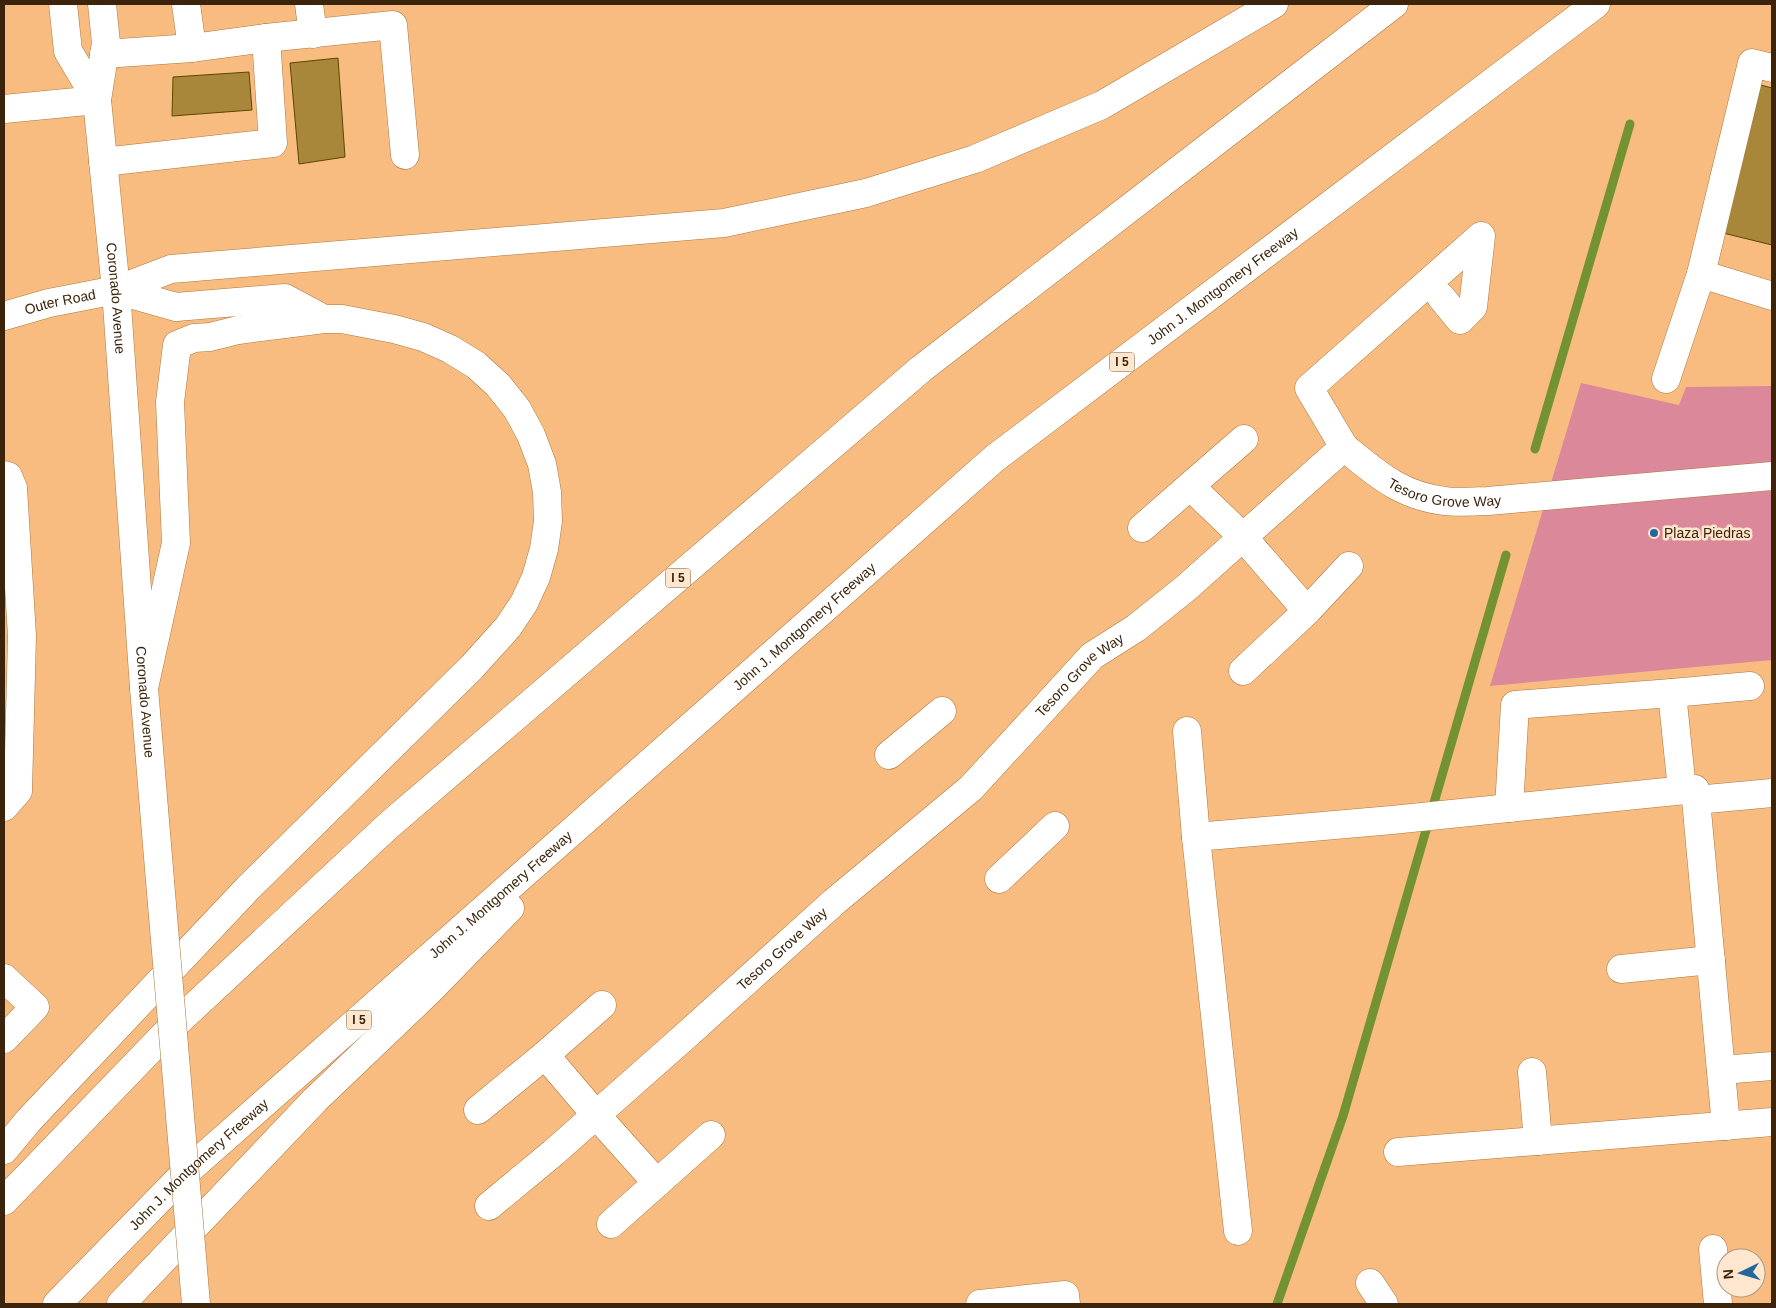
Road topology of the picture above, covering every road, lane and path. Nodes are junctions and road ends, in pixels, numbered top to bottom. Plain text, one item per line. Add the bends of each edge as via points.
1 (63, 4) edge
2 (102, 4) edge
3 (186, 4) edge
4 (309, 4) edge
5 (1274, 4) edge
6 (1394, 4) edge
7 (1596, 4) edge
8 (312, 34) junction
9 (266, 38) junction
10 (192, 48) junction
11 (104, 54) junction
12 (1772, 68) edge
13 (97, 100) junction
14 (4, 109) edge
15 (405, 155) dead end
16 (103, 162) junction
17 (1701, 274) junction
18 (116, 290) junction
19 (1772, 296) edge
20 (1440, 297) dead end
21 (4, 316) edge
22 (324, 319) junction
23 (1666, 379) dead end
24 (1244, 439) dead end
25 (1344, 447) junction
26 (4, 475) edge
27 (1772, 476) edge
28 (1190, 486) junction
29 (1142, 528) dead end
30 (1243, 537) junction
31 (1349, 566) dead end
32 (1307, 612) junction
33 (1243, 670) dead end
34 (1750, 686) dead end
35 (144, 688) junction
36 (1672, 692) junction
37 (942, 711) dead end
38 (1187, 731) dead end
39 (670, 745) junction
40 (889, 755) dead end
41 (1772, 793) edge
42 (1689, 795) junction
43 (4, 807) edge
44 (1497, 809) junction
45 (1056, 826) dead end
46 (1196, 837) junction
47 (999, 879) dead end
48 (1711, 960) junction
49 (1622, 969) dead end
50 (4, 978) edge
51 (602, 1005) dead end
52 (4, 1039) edge
53 (545, 1055) junction
54 (1772, 1066) edge
55 (1721, 1070) junction
56 (1532, 1072) dead end
57 (478, 1110) dead end
58 (596, 1114) junction
59 (1772, 1122) edge
60 (1726, 1126) junction
61 (711, 1135) dead end
62 (1538, 1141) junction
63 (4, 1150) edge
64 (1398, 1152) dead end
65 (657, 1183) junction
66 (4, 1201) edge
67 (489, 1206) dead end
68 (611, 1224) dead end
69 (1238, 1231) dead end
70 (1713, 1249) dead end
71 (57, 1304) edge
72 (121, 1304) edge
73 (196, 1304) edge
74 (980, 1304) edge
75 (1066, 1304) edge
76 (1718, 1304) edge

1 - 13 main road, Coronado Avenue via 68,51
2 - 11 main road, Coronado Avenue
3 - 10 main road
4 - 8 main road
5 - 18 main road, Outer Road via 1102,105 975,159 866,193 724,223 171,269
6 - 66 main road, I 5 via 920,369 420,799 171,1028
7 - 39 main road, John J. Montgomery Freeway / I 5 via 994,458
8 - 9 main road
8 - 15 main road via 393,25
9 - 10 main road
9 - 16 main road via 273,143
10 - 11 main road
11 - 13 main road, Coronado Avenue
12 - 17 main road via 1752,64
13 - 14 main road
13 - 16 main road, Coronado Avenue
16 - 18 main road, Coronado Avenue
17 - 19 main road
17 - 23 main road
18 - 21 main road, Outer Road
18 - 22 main road via 176,307 285,298
18 - 35 main road, Coronado Avenue
20 - 25 main road via 1460,320 1473,306 1481,236 1309,388
22 - 35 main road via 238,330 194,338 177,345 170,402 176,544
22 - 63 main road via 423,337 476,365 498,385 527,426 542,464 548,520 536,577 508,627 472,667 248,888
24 - 28 main road
25 - 27 main road, Tesoro Grove Way via 1383,479 1416,496 1446,502
25 - 30 main road, Tesoro Grove Way
26 - 43 main road via 8,476 13,488 22,636 18,791
28 - 29 main road
28 - 30 main road
30 - 32 main road
30 - 58 main road, Tesoro Grove Way via 1136,628 1092,656 971,788 834,902
31 - 32 main road
32 - 33 main road
34 - 36 main road
35 - 73 main road, Coronado Avenue, bridge
36 - 42 main road
36 - 44 main road via 1515,706
37 - 40 main road
38 - 46 main road
39 - 71 main road, John J. Montgomery Freeway / I 5 via 185,1173
39 - 72 main road via 429,991 315,1100
41 - 42 main road
42 - 44 main road
42 - 48 main road
44 - 46 main road
45 - 47 main road
46 - 69 main road
48 - 49 main road
48 - 55 main road
50 - 52 main road via 35,1007
51 - 53 main road
53 - 57 main road
53 - 58 main road
54 - 55 main road
55 - 60 main road
56 - 62 main road
58 - 65 main road
58 - 67 main road, Tesoro Grove Way
59 - 60 main road
60 - 62 main road
61 - 65 main road
62 - 64 main road
65 - 68 main road
70 - 76 main road
74 - 75 main road via 1065,1295

